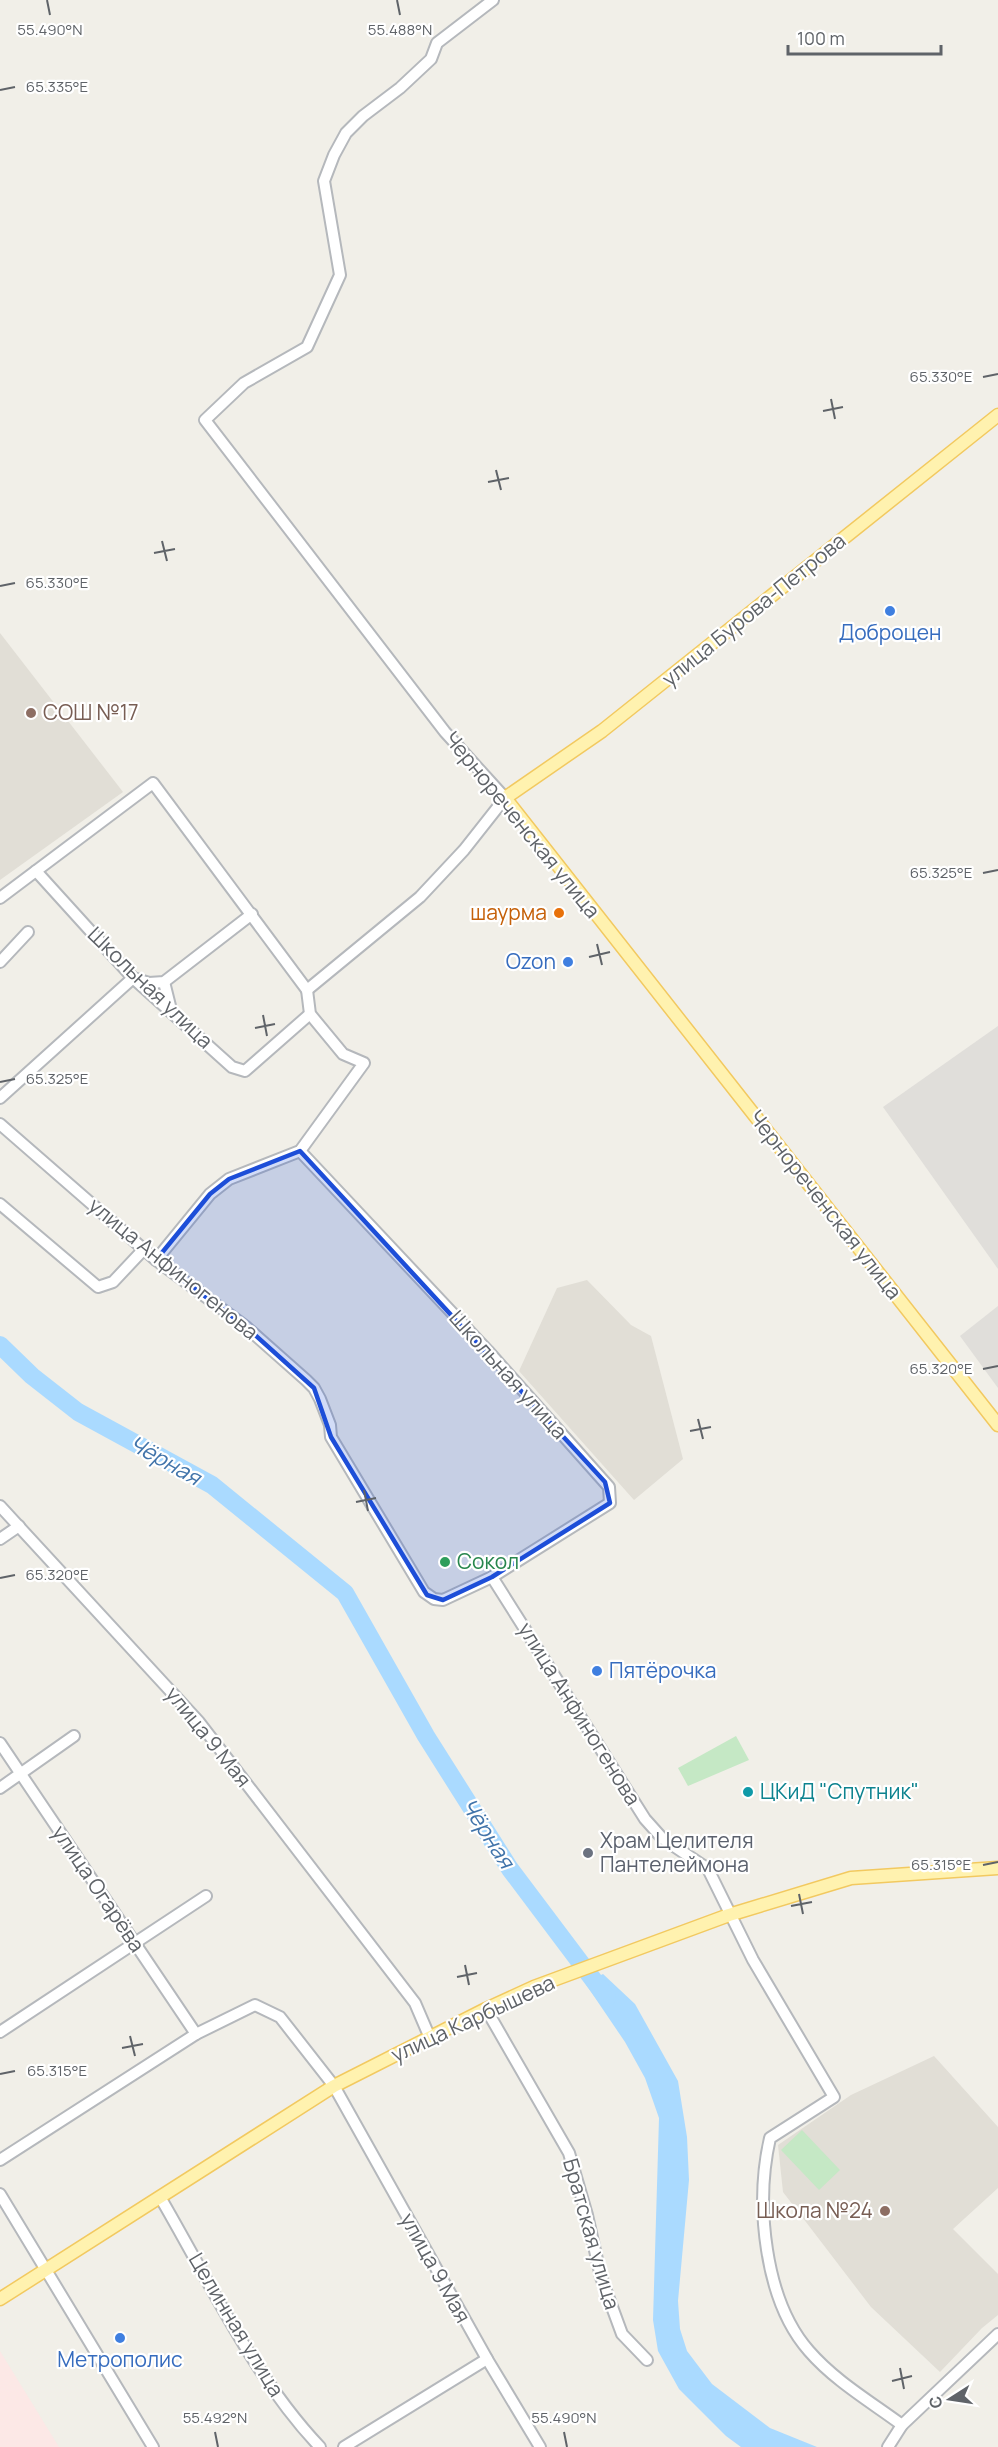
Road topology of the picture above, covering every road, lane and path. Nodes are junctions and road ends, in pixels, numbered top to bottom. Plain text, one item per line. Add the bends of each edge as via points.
1 (493, 0) edge
2 (998, 415) edge
3 (505, 798) junction
4 (36, 871) junction
5 (0, 898) edge
6 (252, 914) junction
7 (28, 932) dead end
8 (0, 962) edge
9 (133, 978) junction
10 (164, 982) junction
11 (306, 990) junction
12 (171, 1010) junction
13 (310, 1014) junction
14 (0, 1098) edge
15 (0, 1124) edge
16 (300, 1151) junction
17 (0, 1204) edge
18 (144, 1249) junction
19 (156, 1260) junction
20 (330, 1425) junction
21 (998, 1425) edge
22 (340, 1432) dead end
23 (0, 1506) edge
24 (19, 1526) junction
25 (0, 1539) edge
26 (492, 1577) junction
27 (74, 1736) dead end
28 (0, 1743) edge
29 (21, 1776) junction
30 (0, 1788) edge
31 (998, 1868) edge
32 (206, 1896) dead end
33 (729, 1915) junction
34 (134, 1943) junction
35 (486, 2009) junction
36 (0, 2032) edge
37 (196, 2034) junction
38 (430, 2038) junction
39 (334, 2086) junction
40 (0, 2160) edge
41 (0, 2194) edge
42 (160, 2197) junction
43 (46, 2269) junction
44 (0, 2299) edge
45 (998, 2334) edge
46 (487, 2359) junction
47 (647, 2360) dead end
48 (902, 2425) junction
49 (153, 2447) edge
50 (320, 2447) edge
51 (344, 2447) edge
52 (540, 2447) edge
53 (888, 2447) edge

1 - 3 street, Чернореченская улица via 437,43 431,59 346,133 324,181 340,275 307,347 244,383 205,420 445,732
2 - 3 main road, улица Бурова-Петрова via 602,731
3 - 11 street via 420,897
3 - 21 main road, Чернореченская улица
4 - 5 street
4 - 6 street via 153,783
4 - 9 street, Школьная улица
6 - 10 street
6 - 11 street
7 - 8 street
9 - 10 street
9 - 12 street, Школьная улица
9 - 14 street
10 - 12 street
11 - 13 street
12 - 13 street, Школьная улица via 232,1067 245,1071
13 - 16 street via 343,1054 364,1064
15 - 18 street, улица Анфиногенова
16 - 19 street via 229,1179 205,1200
16 - 26 street, Школьная улица via 609,1487 610,1503
17 - 18 street via 99,1287 113,1282
18 - 19 street, улица Анфиногенова
19 - 20 street, улица Анфиногенова via 245,1326 314,1388
20 - 22 street
20 - 26 street, улица Анфиногенова via 331,1437 427,1595 443,1600
23 - 24 street, улица 9 Мая
24 - 25 street
24 - 38 street, улица 9 Мая via 199,1722 415,2003
26 - 33 street, улица Анфиногенова via 645,1819 662,1838 708,1869
27 - 29 street
28 - 29 street, улица Огарёва
29 - 30 street
29 - 34 street, улица Огарёва
31 - 33 main road, улица Карбышева via 851,1878
32 - 34 street
33 - 35 main road, улица Карбышева
33 - 48 street, улица Анфиногенова via 834,2097 770,2138 763,2167 766,2249 776,2292 808,2350
34 - 36 street
34 - 37 street, улица Огарёва
35 - 38 main road, улица Карбышева
35 - 47 street, Братская улица via 569,2153 601,2277 622,2334
37 - 39 street, улица 9 Мая via 255,2005 280,2017
37 - 40 street
38 - 39 main road, улица Карбышева
39 - 42 main road, улица Карбышева
39 - 46 street, улица 9 Мая
41 - 43 street
42 - 43 main road, улица Карбышева
42 - 50 street, Целинная улица via 238,2334 280,2398
43 - 44 main road, улица Карбышева
43 - 49 street
45 - 48 street
46 - 51 street
46 - 52 street, улица 9 Мая
48 - 53 street

